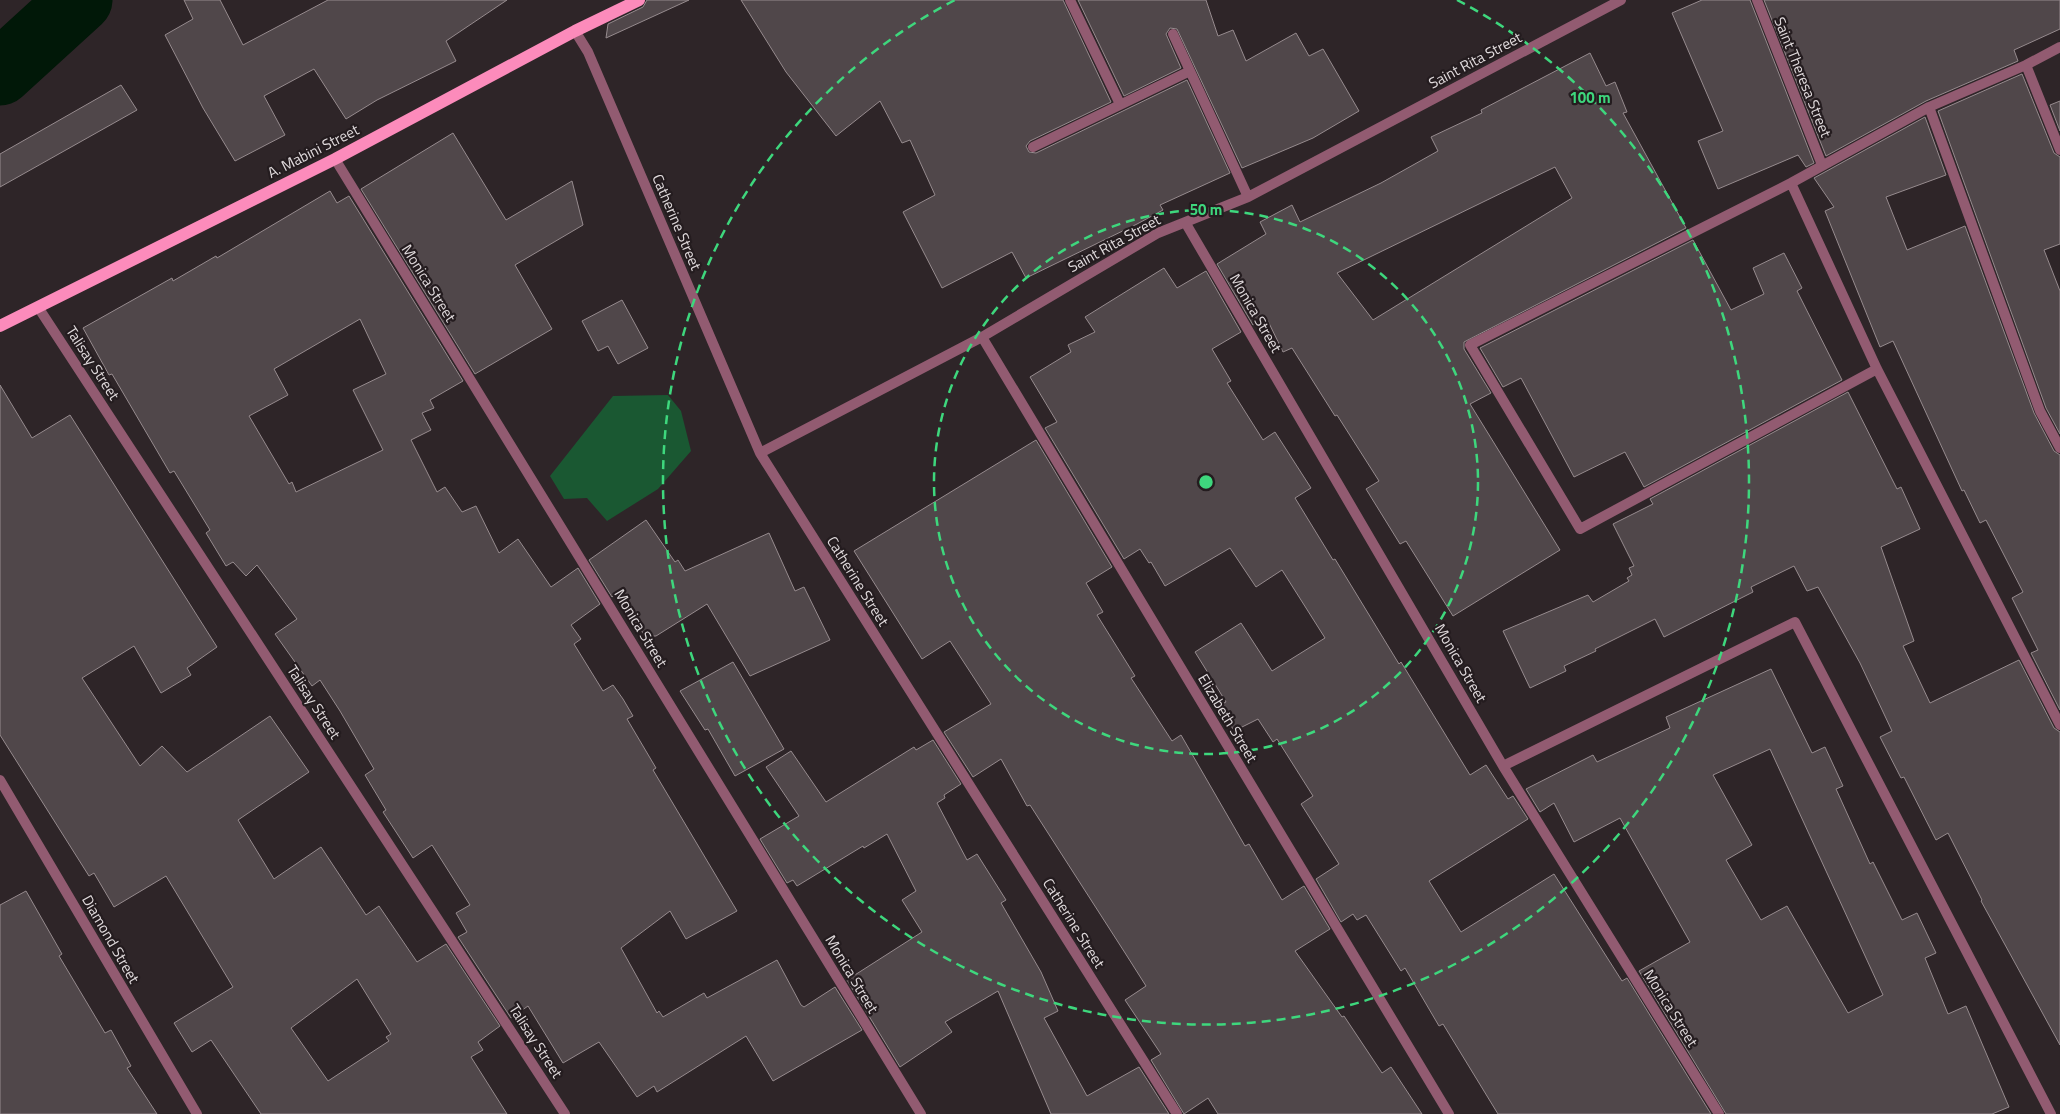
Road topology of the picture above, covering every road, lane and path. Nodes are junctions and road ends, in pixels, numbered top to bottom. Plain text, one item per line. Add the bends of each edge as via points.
1 (638, 0) edge
2 (1070, 0) edge
3 (1621, 0) edge
4 (1757, 0) edge
5 (575, 31) junction
6 (1173, 34) dead end
7 (2060, 48) edge
8 (2026, 65) junction
9 (1190, 71) junction
10 (1120, 104) junction
11 (1929, 107) junction
12 (1033, 148) dead end
13 (2060, 150) edge
14 (335, 159) junction
15 (1822, 164) junction
16 (1791, 183) junction
17 (1248, 197) junction
18 (1186, 222) junction
19 (38, 307) junction
20 (0, 326) edge
21 (982, 337) junction
22 (1877, 370) junction
23 (2060, 448) edge
24 (760, 453) junction
25 (2060, 725) edge
26 (1503, 766) junction
27 (0, 780) edge
28 (197, 1114) edge
29 (566, 1114) edge
30 (920, 1114) edge
31 (1177, 1114) edge
32 (1449, 1114) edge
33 (1719, 1114) edge
34 (2052, 1114) edge

1 - 5 main road, A. Mabini Street
2 - 10 street
3 - 17 street, Saint Rita Street
4 - 15 street, Saint Theresa Street
5 - 14 main road, A. Mabini Street
5 - 24 street, Catherine Street via 588,52
6 - 9 street
7 - 8 street
8 - 11 street
8 - 13 street
9 - 10 street
9 - 17 street
10 - 12 street
11 - 15 street
11 - 23 street via 2040,411
14 - 19 main road, A. Mabini Street
14 - 30 street, Monica Street
15 - 16 street
16 - 22 street
16 - 22 street via 1470,345 1580,529
17 - 18 street, Saint Rita Street
18 - 21 street, Saint Rita Street via 1158,232
18 - 26 street, Monica Street
19 - 20 main road, A. Mabini Street
19 - 29 street, Talisay Street
21 - 24 street, Saint Rita Street
21 - 32 street, Elizabeth Street
22 - 25 street
24 - 31 street, Catherine Street
26 - 33 street, Monica Street
26 - 34 street via 1795,622
27 - 28 street, Diamond Street

